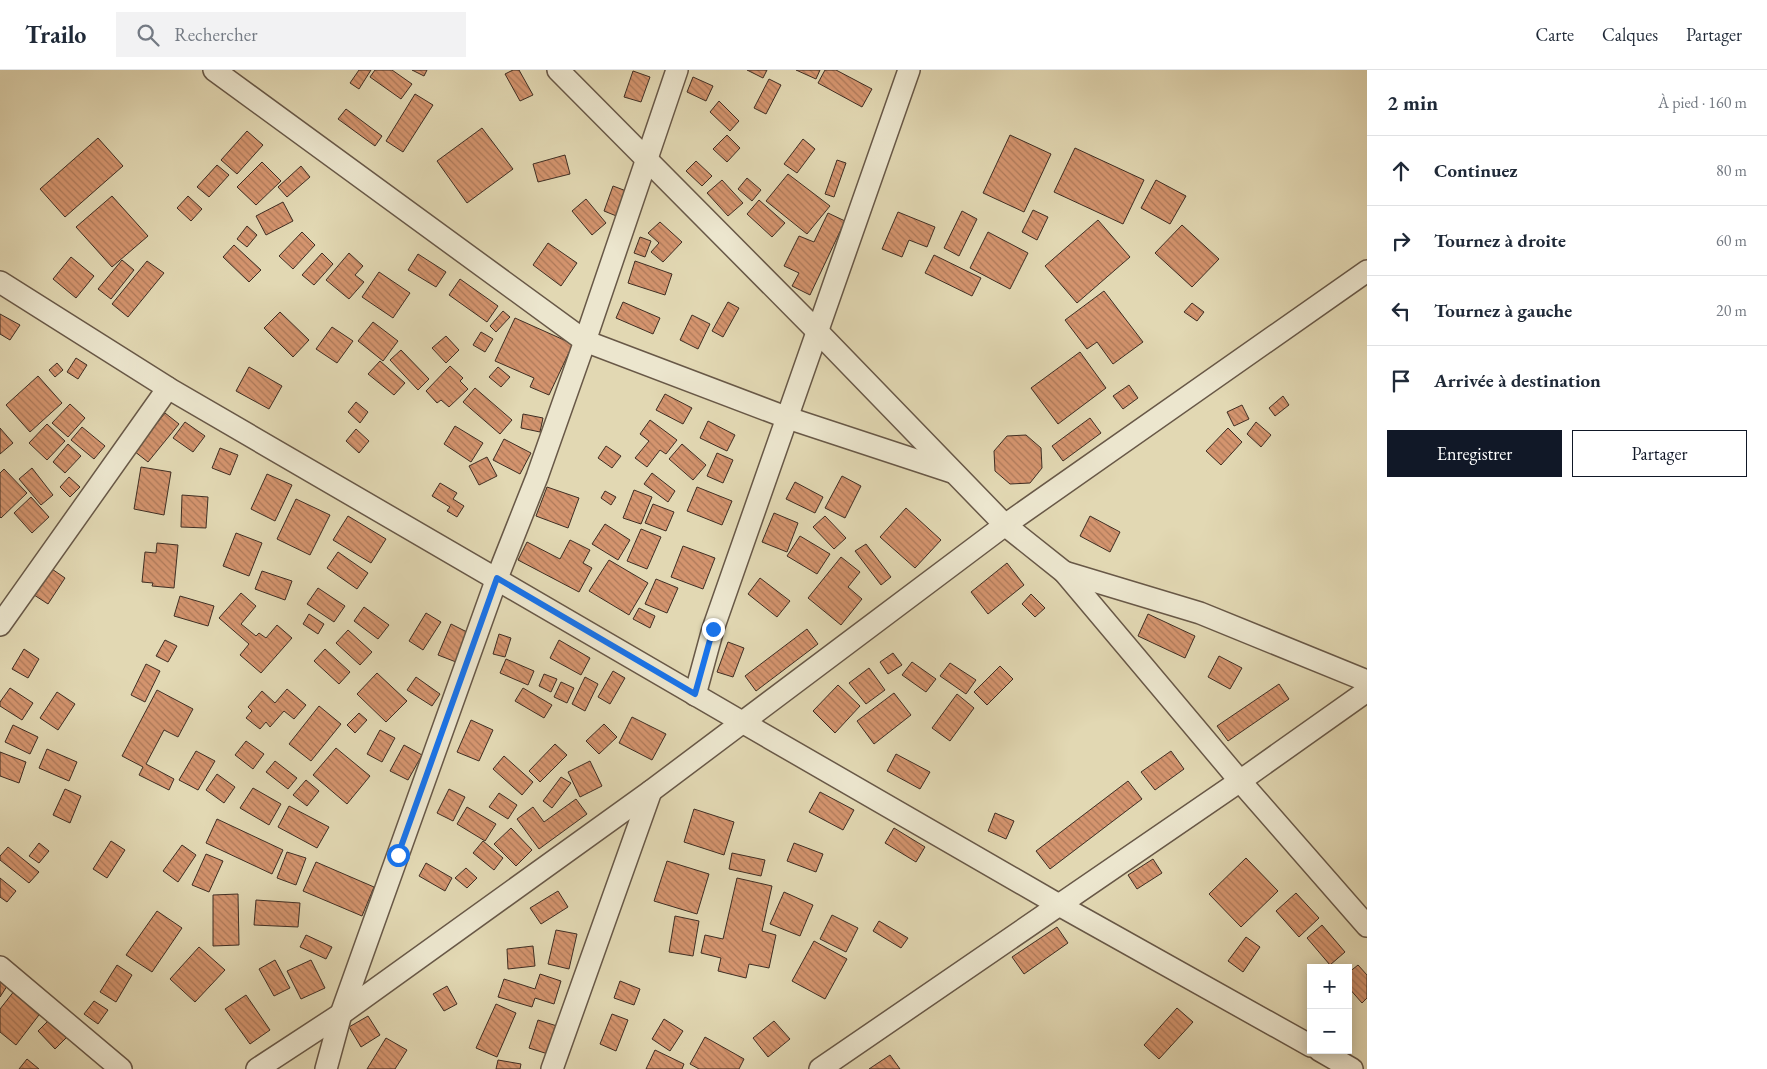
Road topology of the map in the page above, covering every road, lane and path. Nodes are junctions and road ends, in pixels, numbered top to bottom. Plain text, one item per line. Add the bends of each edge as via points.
1 (214, 70) edge
2 (558, 70) edge
3 (677, 70) edge
4 (909, 70) edge
5 (645, 160) junction
6 (1367, 271) edge
7 (0, 282) edge
8 (817, 330) junction
9 (585, 342) junction
10 (168, 388) junction
11 (788, 418) junction
12 (956, 473) junction
13 (1005, 525) junction
14 (1064, 572) junction
15 (497, 578) junction
16 (0, 625) edge
17 (1367, 681) edge
18 (1367, 691) edge
19 (695, 694) junction
20 (742, 722) junction
21 (1240, 781) junction
22 (651, 791) junction
23 (1059, 905) junction
24 (1367, 926) edge
25 (0, 967) edge
26 (341, 1014) junction
27 (1307, 1044) edge
28 (1326, 1054) edge
29 (121, 1069) edge
30 (257, 1069) edge
31 (326, 1069) edge
32 (552, 1069) edge
33 (820, 1069) edge
34 (1352, 1069) edge

1 - 9 street
2 - 5 street
3 - 5 street
4 - 8 street
5 - 8 street
5 - 9 street
6 - 13 street
7 - 10 street
8 - 11 street
8 - 12 street
9 - 11 street
9 - 15 street
10 - 15 street
10 - 16 street
11 - 12 street
11 - 19 street via 713,629
12 - 13 street
13 - 14 street
13 - 20 street
14 - 17 street via 1200,613
14 - 21 street
15 - 19 street
15 - 26 street
18 - 21 street
19 - 20 street
20 - 22 street
20 - 23 street
21 - 23 street
21 - 24 street
22 - 26 street
22 - 32 street
23 - 27 street
23 - 33 street
25 - 29 street
26 - 30 street
26 - 31 street
28 - 34 street

